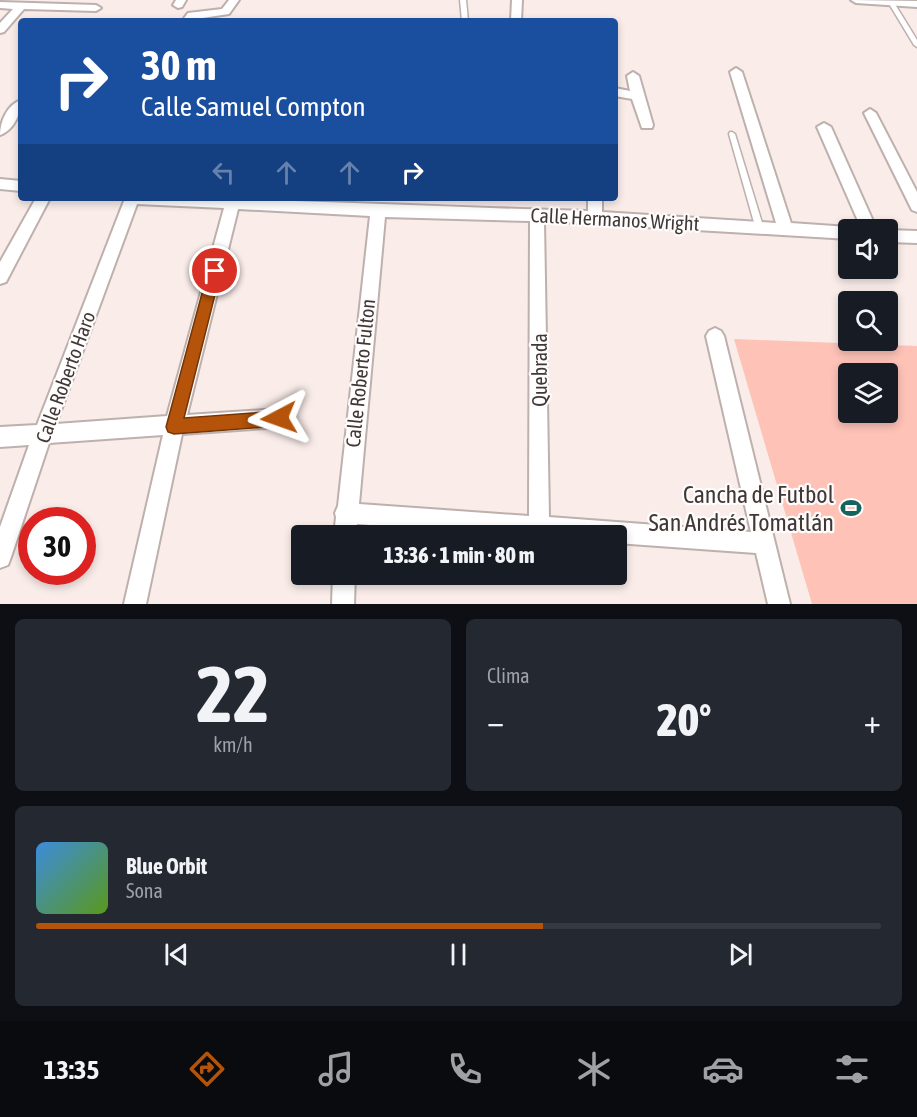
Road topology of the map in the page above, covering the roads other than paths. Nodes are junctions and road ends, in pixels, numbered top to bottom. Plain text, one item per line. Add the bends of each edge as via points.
1 (234, 0) edge
2 (463, 0) edge
3 (517, 0) edge
4 (856, 0) edge
5 (897, 1) edge
6 (98, 4) edge
7 (917, 4) edge
8 (0, 5) edge
9 (22, 5) junction
10 (87, 18) edge
11 (188, 18) edge
12 (465, 18) edge
13 (516, 18) edge
14 (0, 30) edge
15 (917, 45) edge
16 (736, 72) dead end
17 (633, 76) dead end
18 (618, 93) edge
19 (637, 96) junction
20 (18, 108) edge
21 (870, 113) dead end
22 (647, 125) dead end
23 (824, 127) dead end
24 (0, 131) edge
25 (732, 134) dead end
26 (0, 183) edge
27 (18, 186) edge
28 (40, 201) edge
29 (129, 201) edge
30 (181, 201) edge
31 (595, 201) edge
32 (232, 204) junction
33 (917, 206) edge
34 (378, 212) junction
35 (537, 216) junction
36 (595, 217) junction
37 (865, 219) edge
38 (759, 226) junction
39 (786, 228) junction
40 (838, 232) edge
41 (898, 236) edge
42 (917, 237) edge
43 (0, 277) edge
44 (715, 336) dead end
45 (279, 418) dead end
46 (174, 427) junction
47 (42, 436) junction
48 (0, 437) edge
49 (345, 513) junction
50 (345, 525) edge
51 (539, 525) joint
52 (627, 532) edge
53 (763, 543) junction
54 (0, 557) edge
55 (344, 585) edge
56 (135, 604) edge
57 (343, 604) edge
58 (779, 604) edge

1 - 11 street via 225,12
2 - 12 lane
3 - 13 street
4 - 5 street
5 - 7 street
5 - 15 lane
6 - 9 street
6 - 10 street
8 - 9 street
9 - 14 street
16 - 39 street
17 - 19 street
18 - 19 street
19 - 22 street
20 - 24 street
21 - 33 street
23 - 37 street
25 - 38 lane
26 - 27 street
28 - 43 street
29 - 47 street, Calle Roberto Haro
30 - 32 street, Calle Hermanos Wright
31 - 36 street
32 - 34 street, Calle Hermanos Wright
32 - 46 street
34 - 35 street, Calle Hermanos Wright
34 - 49 street, Calle Roberto Fulton
35 - 36 street, Calle Hermanos Wright
35 - 51 street, Quebrada
36 - 38 street, Calle Hermanos Wright
38 - 39 street, Calle Hermanos Wright
39 - 40 street, Calle Hermanos Wright
41 - 42 street
44 - 53 street
45 - 46 street
46 - 47 street
46 - 56 street
47 - 48 street
47 - 54 street, Calle Roberto Haro
49 - 50 street, Calle Roberto Fulton
49 - 51 street
52 - 53 street
53 - 58 street
55 - 57 street

